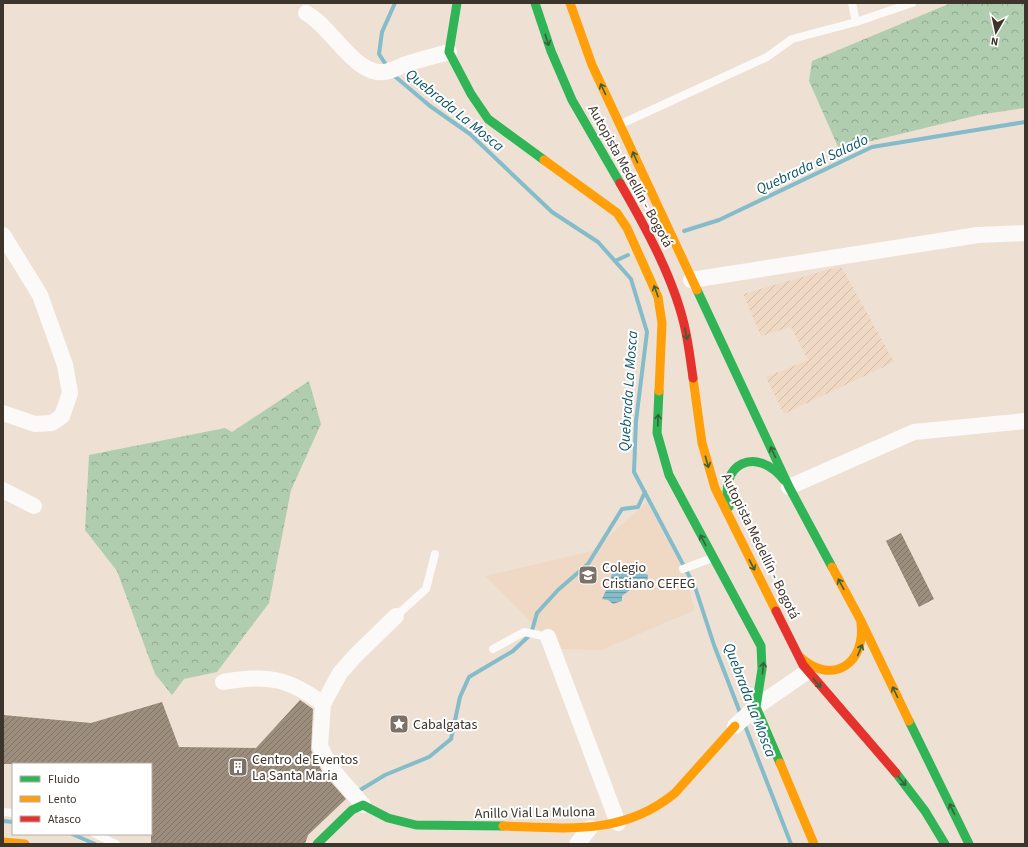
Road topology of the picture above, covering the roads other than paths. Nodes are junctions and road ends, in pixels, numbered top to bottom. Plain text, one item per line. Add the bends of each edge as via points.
1 (457, 3) edge
2 (535, 3) edge
3 (570, 3) edge
4 (852, 3) edge
5 (912, 3) edge
6 (306, 13) dead end
7 (856, 22) junction
8 (449, 52) junction
9 (620, 124) junction
10 (1025, 233) edge
11 (3, 235) edge
12 (691, 280) junction
13 (3, 413) edge
14 (1025, 421) edge
15 (789, 488) junction
16 (3, 490) edge
17 (34, 506) dead end
18 (734, 530) junction
19 (435, 554) dead end
20 (712, 558) junction
21 (683, 569) dead end
22 (396, 616) joint
23 (860, 619) junction
24 (548, 637) joint
25 (493, 649) dead end
26 (796, 651) junction
27 (808, 671) junction
28 (223, 682) dead end
29 (323, 704) junction
30 (752, 711) junction
31 (735, 726) joint
32 (361, 803) junction
33 (618, 823) junction
34 (590, 828) junction
35 (97, 835) edge
36 (3, 842) edge
37 (25, 844) edge
38 (116, 844) edge
39 (317, 844) edge
40 (577, 844) edge
41 (814, 844) edge
42 (945, 844) edge
43 (969, 844) edge

1 - 8 main road
2 -> 18 main road, Autopista Medellín - Bogotá via 551,52 572,100 639,215 672,284 686,332 702,443 715,488
9 -> 3 main road, Autopista Medellín - Bogotá via 592,65
4 - 7 lane
5 - 7 lane
6 - 8 street via 315,17 361,66 372,71 384,72
7 - 9 lane via 792,39 767,57
20 -> 8 main road via 669,475 661,452 658,433 660,309 652,281 627,228 617,213 488,119 470,94
12 -> 9 main road, Autopista Medellín - Bogotá
10 - 12 street via 978,235
11 - 13 street via 40,295 64,365 70,393 62,416 52,423 35,424
15 -> 12 main road, Autopista Medellín - Bogotá
14 - 15 street via 914,432
15 - 18 main road via 770,465 758,461 748,462 734,469 727,481 726,491
23 -> 15 main road, Autopista Medellín - Bogotá
16 - 17 street
18 -> 26 main road, Autopista Medellín - Bogotá
19 - 22 lane via 426,589
20 - 21 lane
30 -> 20 main road via 762,683 764,662 761,646
22 - 29 street via 340,673
26 -> 23 main road via 805,663 818,670 833,671 847,666 858,656 863,642
43 -> 23 main road, Autopista Medellín - Bogotá
24 - 25 lane via 524,632
24 - 33 street
26 - 27 main road, Autopista Medellín - Bogotá
27 - 30 street
27 -> 42 main road, Autopista Medellín - Bogotá via 906,785 926,811
28 - 29 street via 261,678 287,682 307,691
29 - 32 street via 320,746 330,768
30 - 31 street
30 - 41 main road
31 - 33 main road, Anillo Vial La Mulona via 721,738 687,780 666,800 653,809
32 - 34 main road, Anillo Vial La Mulona via 388,818 416,825
32 - 39 main road
33 - 34 main road, Anillo Vial La Mulona
34 - 40 street
35 - 38 lane
36 - 37 main road

